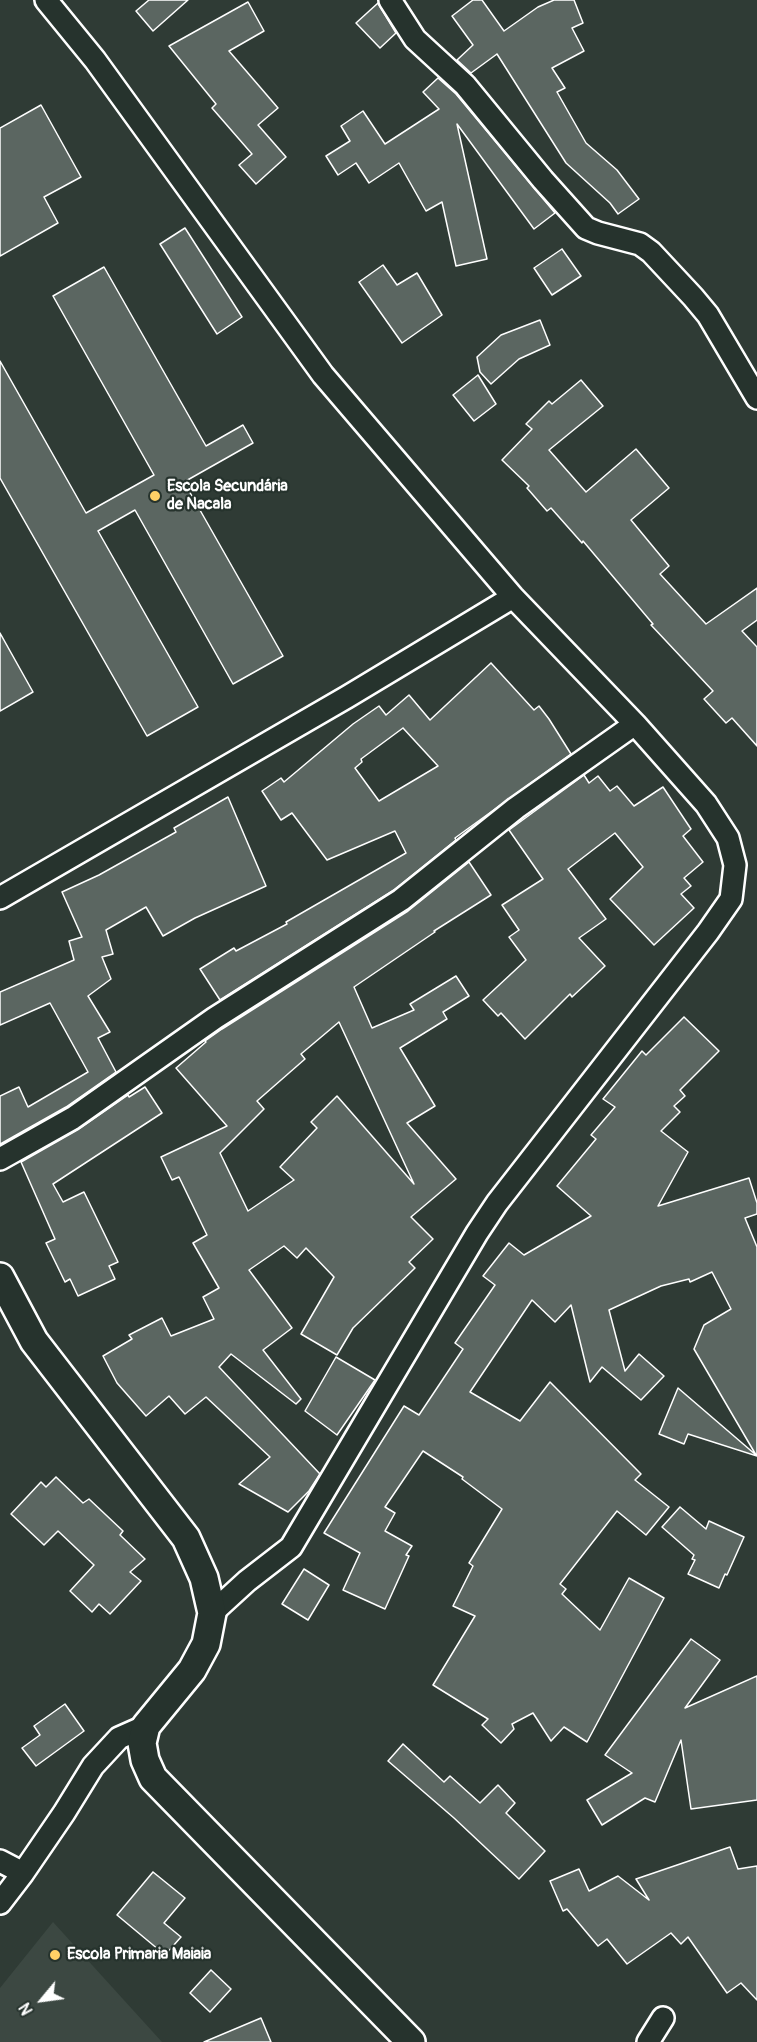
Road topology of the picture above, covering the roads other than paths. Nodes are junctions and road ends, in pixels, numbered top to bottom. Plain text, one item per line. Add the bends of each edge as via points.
1 (46, 0) edge
2 (390, 0) edge
3 (757, 398) edge
4 (513, 597) junction
5 (635, 724) junction
6 (0, 898) edge
7 (0, 1159) edge
8 (0, 1277) edge
9 (212, 1613) junction
10 (146, 1726) junction
11 (0, 1861) edge
12 (23, 1873) junction
13 (0, 1903) edge
14 (663, 2018) dead end
15 (411, 2042) edge
16 (648, 2042) edge

1 - 4 street via 95,60 323,375
2 - 3 street via 415,39 465,85 585,228 640,244 693,297 708,315
4 - 5 street
4 - 6 street
5 - 7 street via 516,808 401,900 215,1018 72,1119
5 - 9 street via 706,804 728,838 735,865 731,899 497,1203 291,1547
8 - 9 street via 34,1341 186,1538 204,1578
9 - 10 street via 206,1644 192,1670
10 - 12 street via 119,1738 99,1759
10 - 15 street via 142,1743 153,1778
11 - 12 street
12 - 13 street
14 - 16 street

